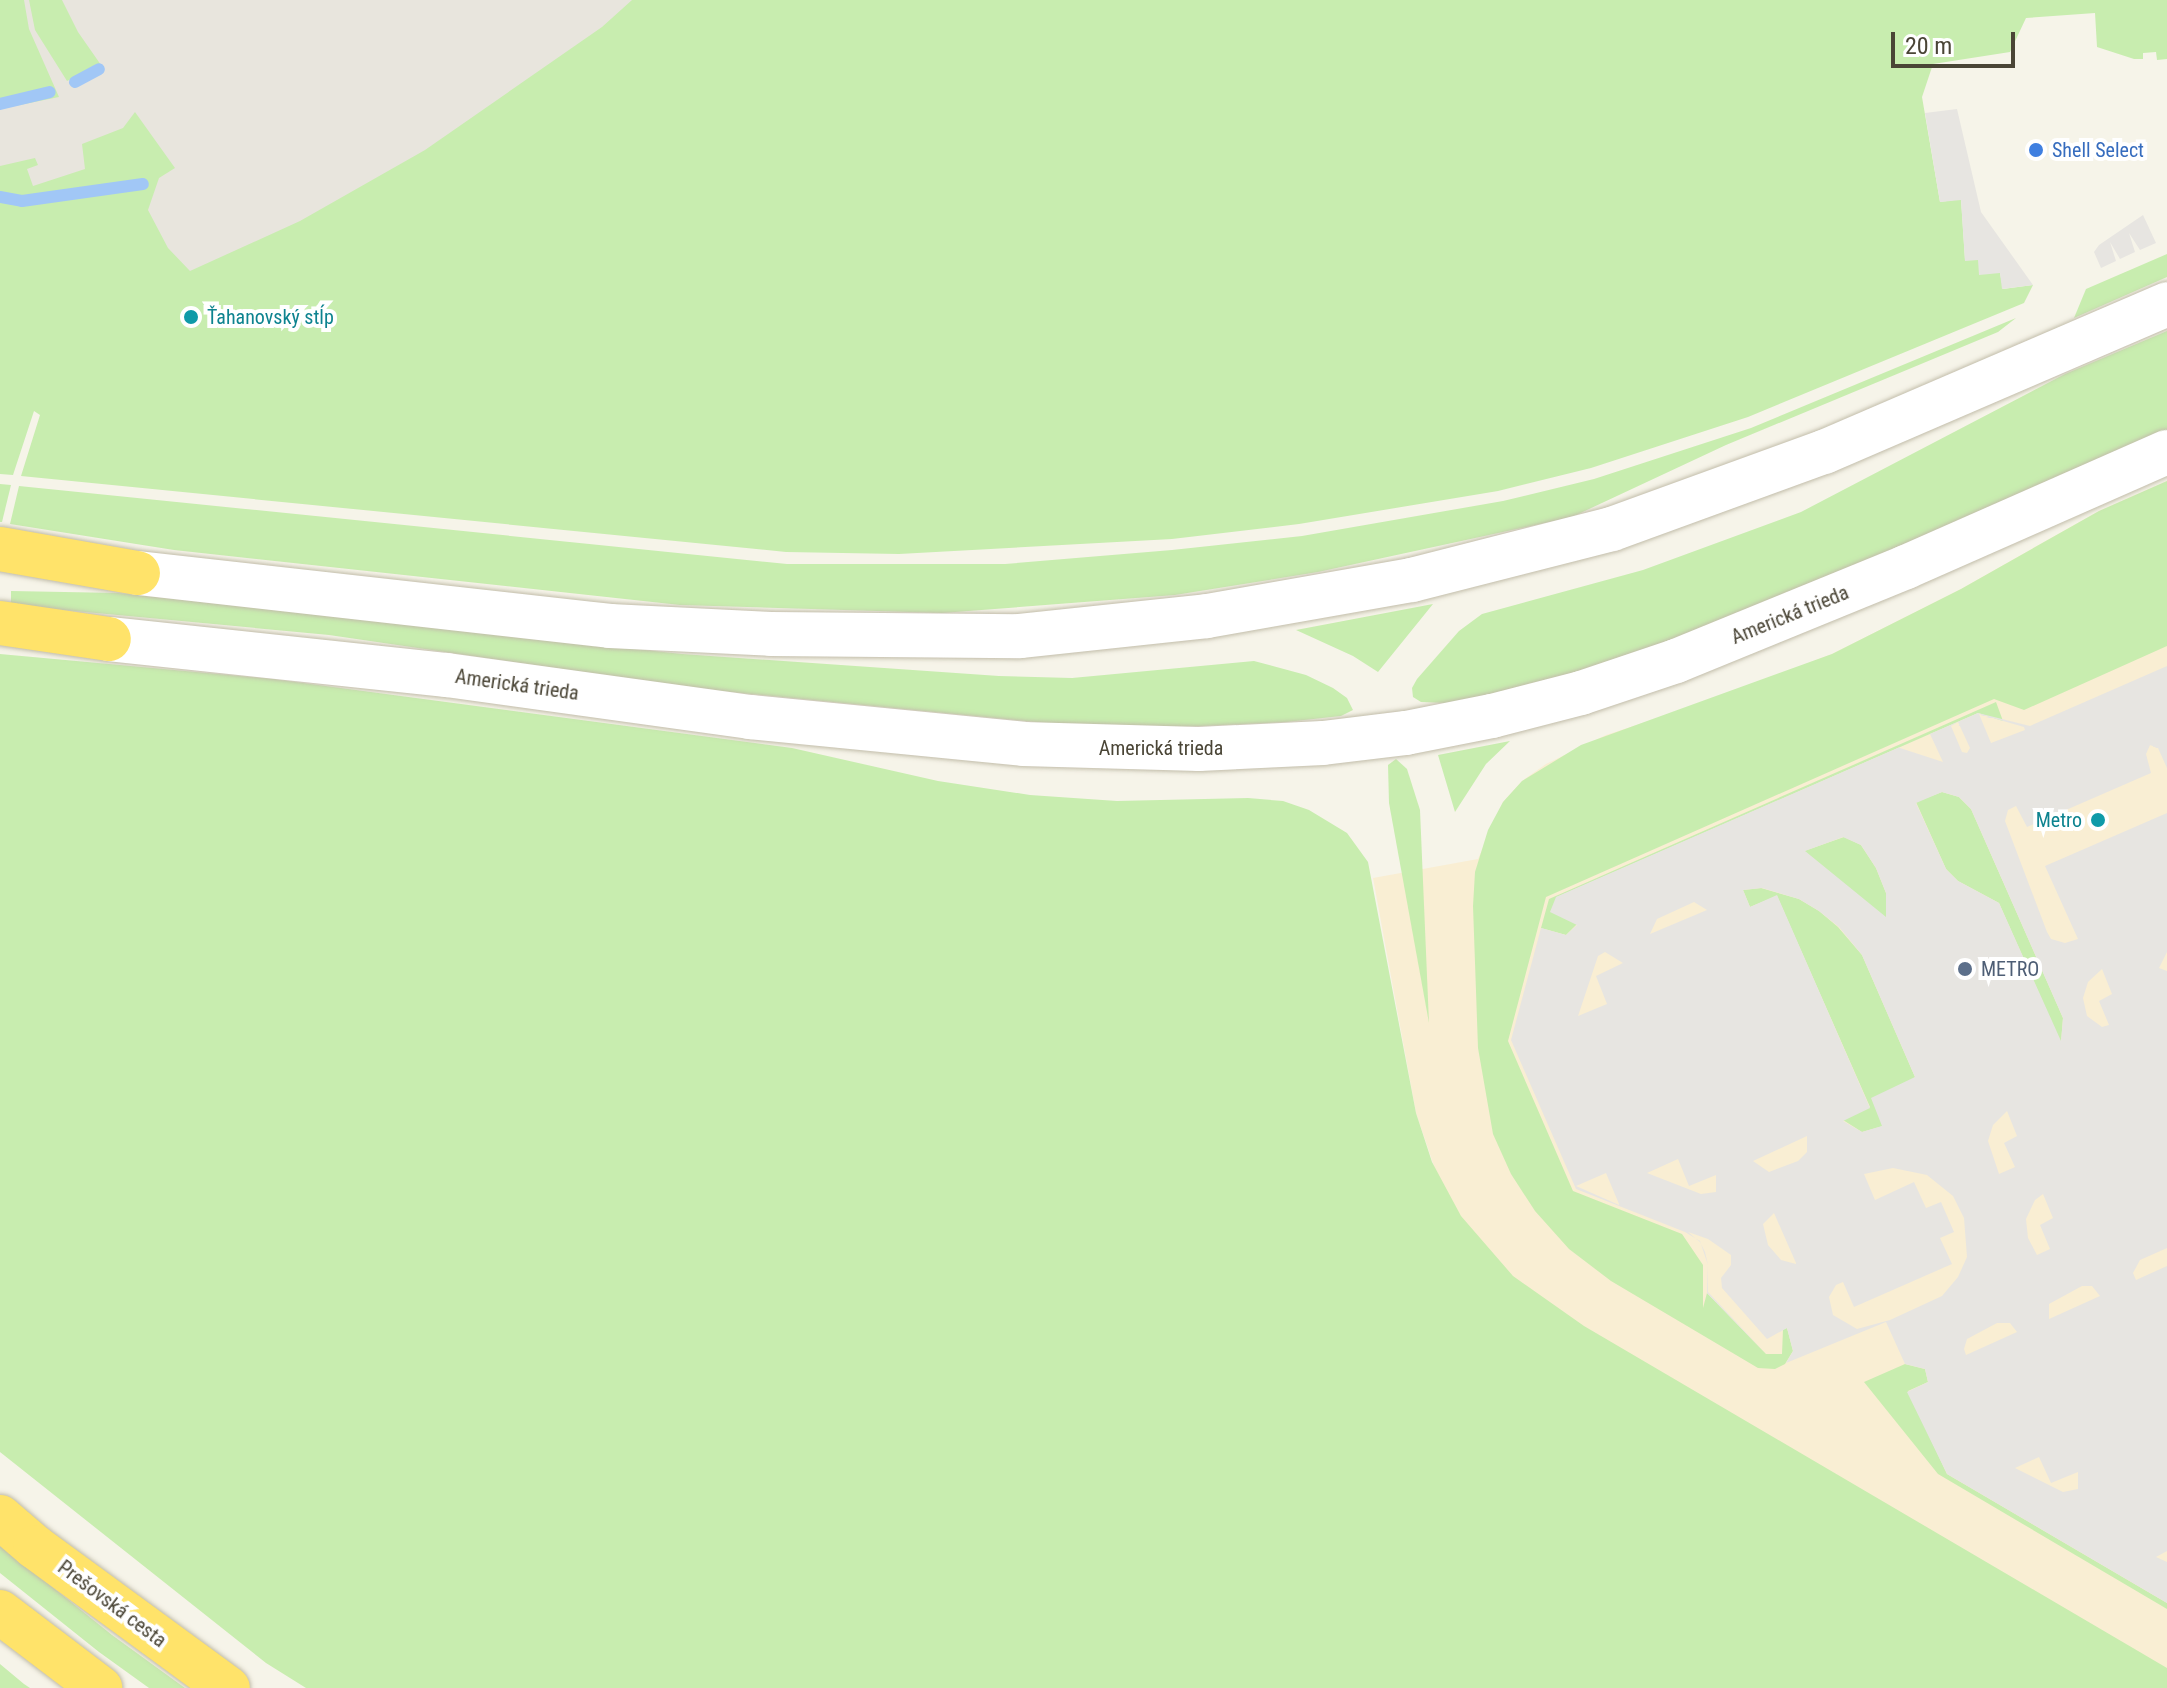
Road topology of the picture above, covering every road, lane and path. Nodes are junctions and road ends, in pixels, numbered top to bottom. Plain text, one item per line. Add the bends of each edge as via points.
1 (2167, 304) edge
2 (2167, 452) edge
3 (0, 549) edge
4 (0, 572) edge
5 (138, 573) junction
6 (0, 623) edge
7 (0, 635) edge
8 (109, 639) junction
9 (0, 1517) edge
10 (0, 1612) edge
11 (100, 1688) edge
12 (228, 1688) edge

1 - 5 street via 1824,452 1612,529 1412,580 1207,616 1020,636 771,634 610,626
2 - 8 street, Americká trieda via 1676,661 1492,716 1323,743 1199,749 1023,744 750,717 447,675
3 - 5 highway
4 - 5 highway
6 - 8 highway
7 - 8 highway
9 - 12 highway, Prešovská cesta
10 - 11 highway

